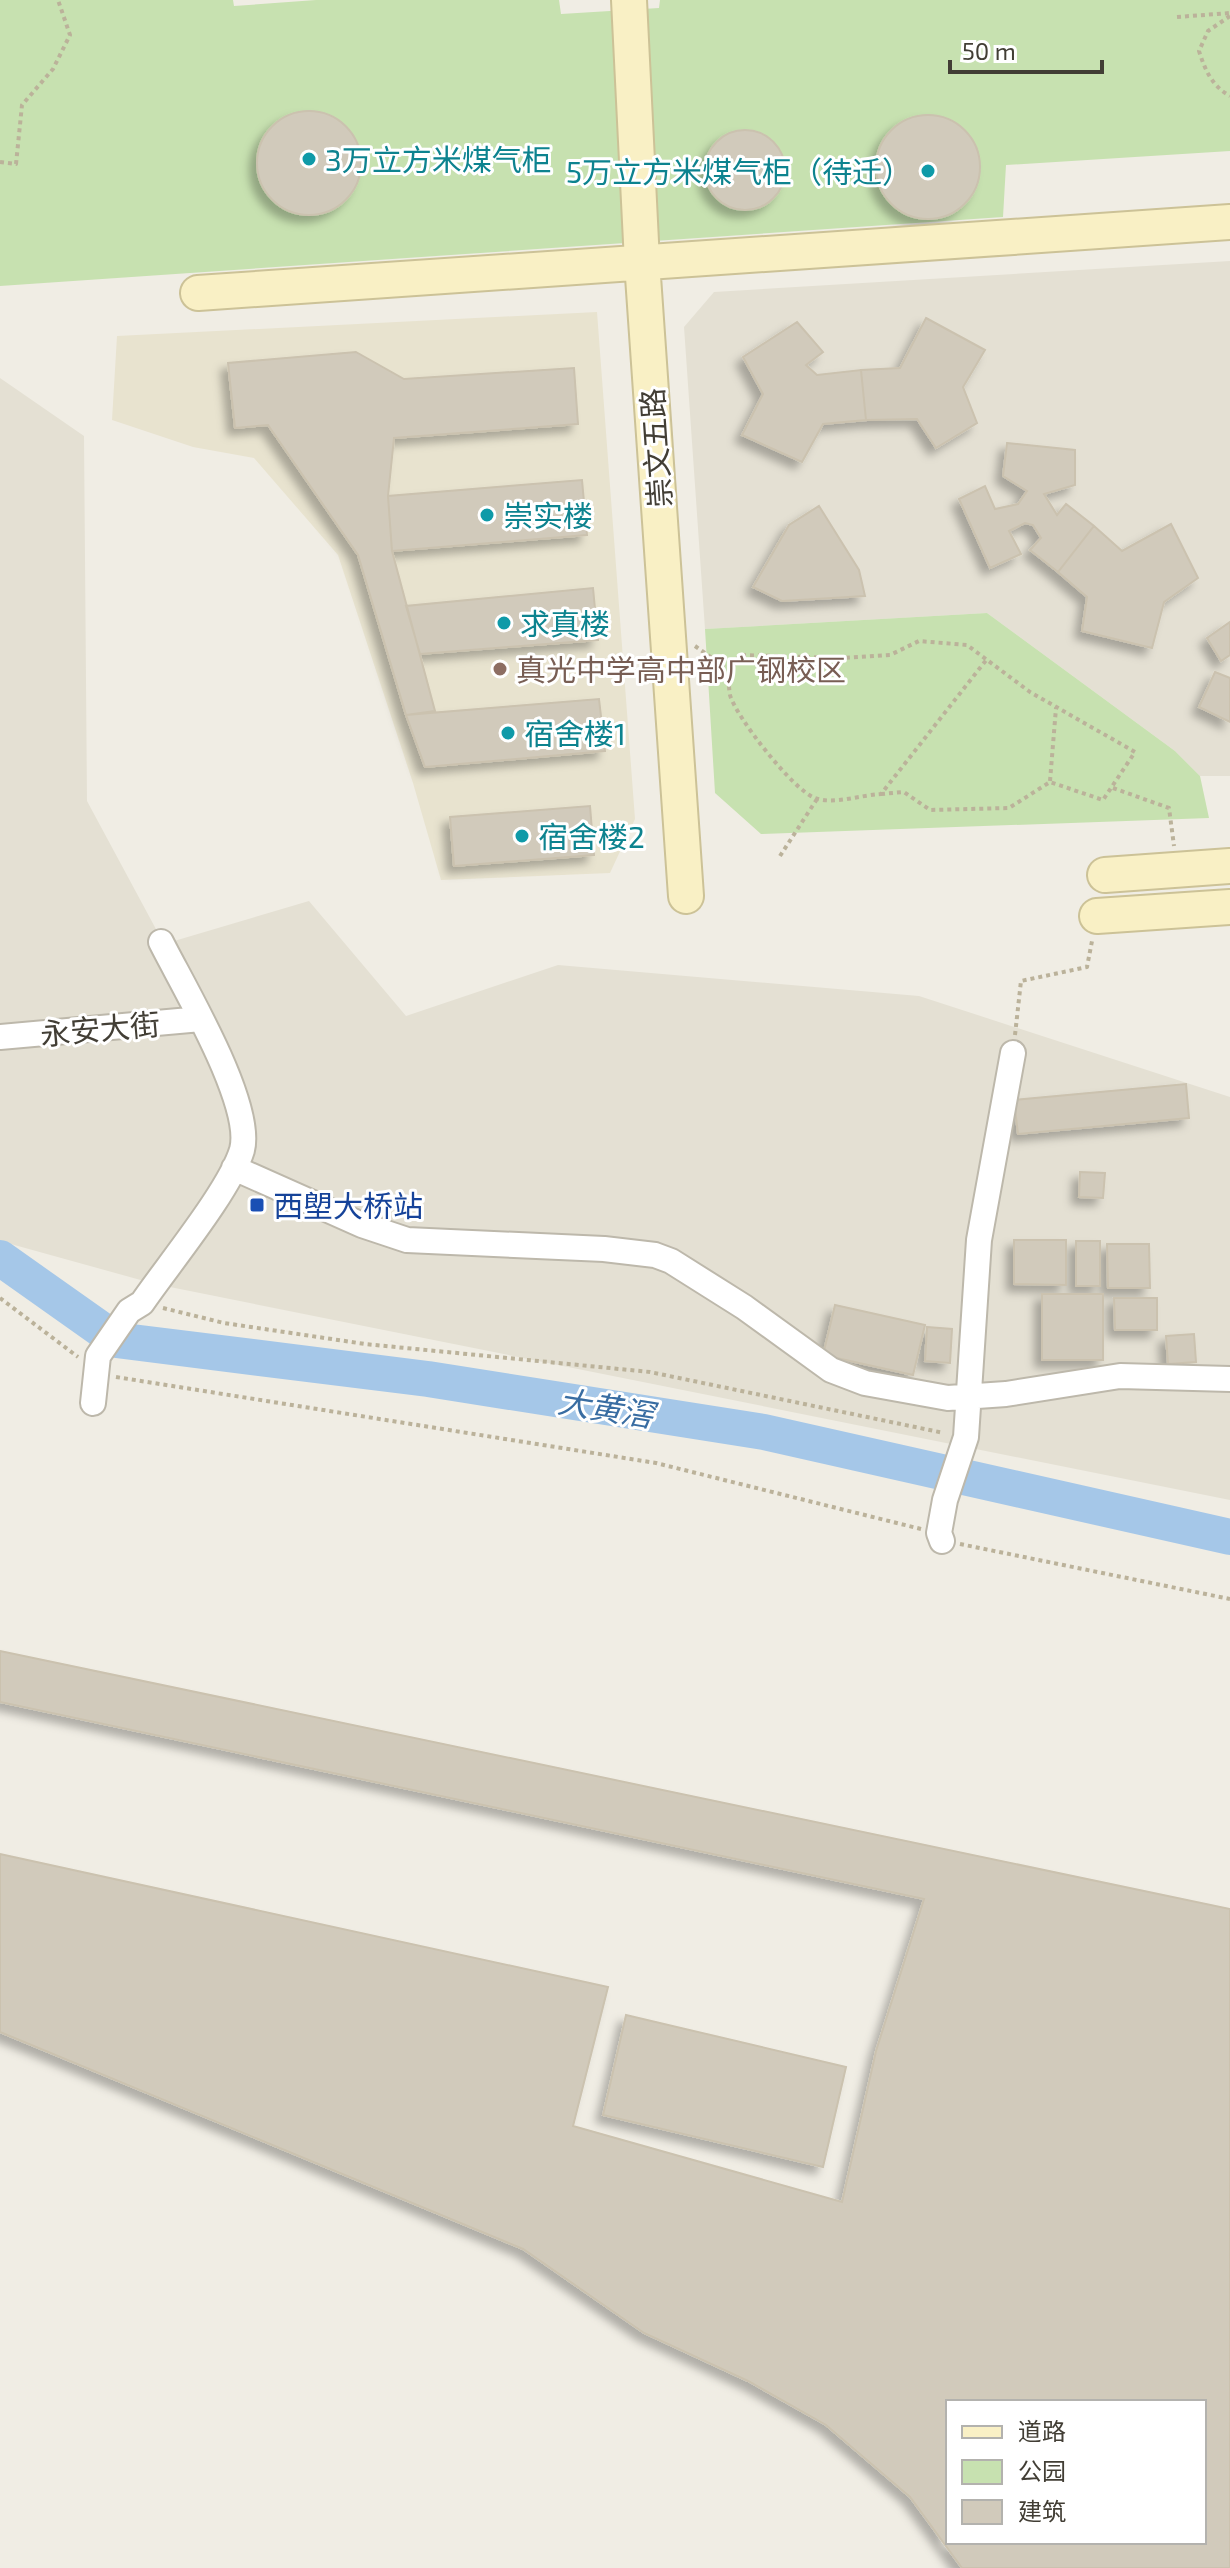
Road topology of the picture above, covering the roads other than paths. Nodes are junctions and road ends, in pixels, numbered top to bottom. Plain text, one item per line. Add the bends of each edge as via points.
1 (629, 0) edge
2 (1230, 201) edge
3 (1230, 222) edge
4 (992, 236) junction
5 (642, 262) junction
6 (198, 293) dead end
7 (1230, 866) edge
8 (1105, 875) dead end
9 (686, 896) dead end
10 (1230, 907) edge
11 (1097, 916) road end
12 (161, 942) dead end
13 (201, 1019) junction
14 (0, 1037) edge
15 (1013, 1053) road end
16 (234, 1168) junction
17 (1230, 1379) edge
18 (969, 1398) junction
19 (93, 1403) dead end
20 (940, 1537) road end

1 - 5 street, 崇文五路
2 - 4 street via 1136,207
3 - 4 street
4 - 5 street
5 - 6 street
5 - 9 street, 崇文五路
7 - 8 street
10 - 11 street
12 - 13 street
13 - 14 street, 永安大街
13 - 16 street via 242,1121
15 - 18 street via 979,1240
16 - 18 street via 407,1240 655,1255 698,1277 845,1378 925,1395
16 - 19 street via 98,1365
17 - 18 street via 1120,1376
18 - 20 street via 963,1448 945,1500

